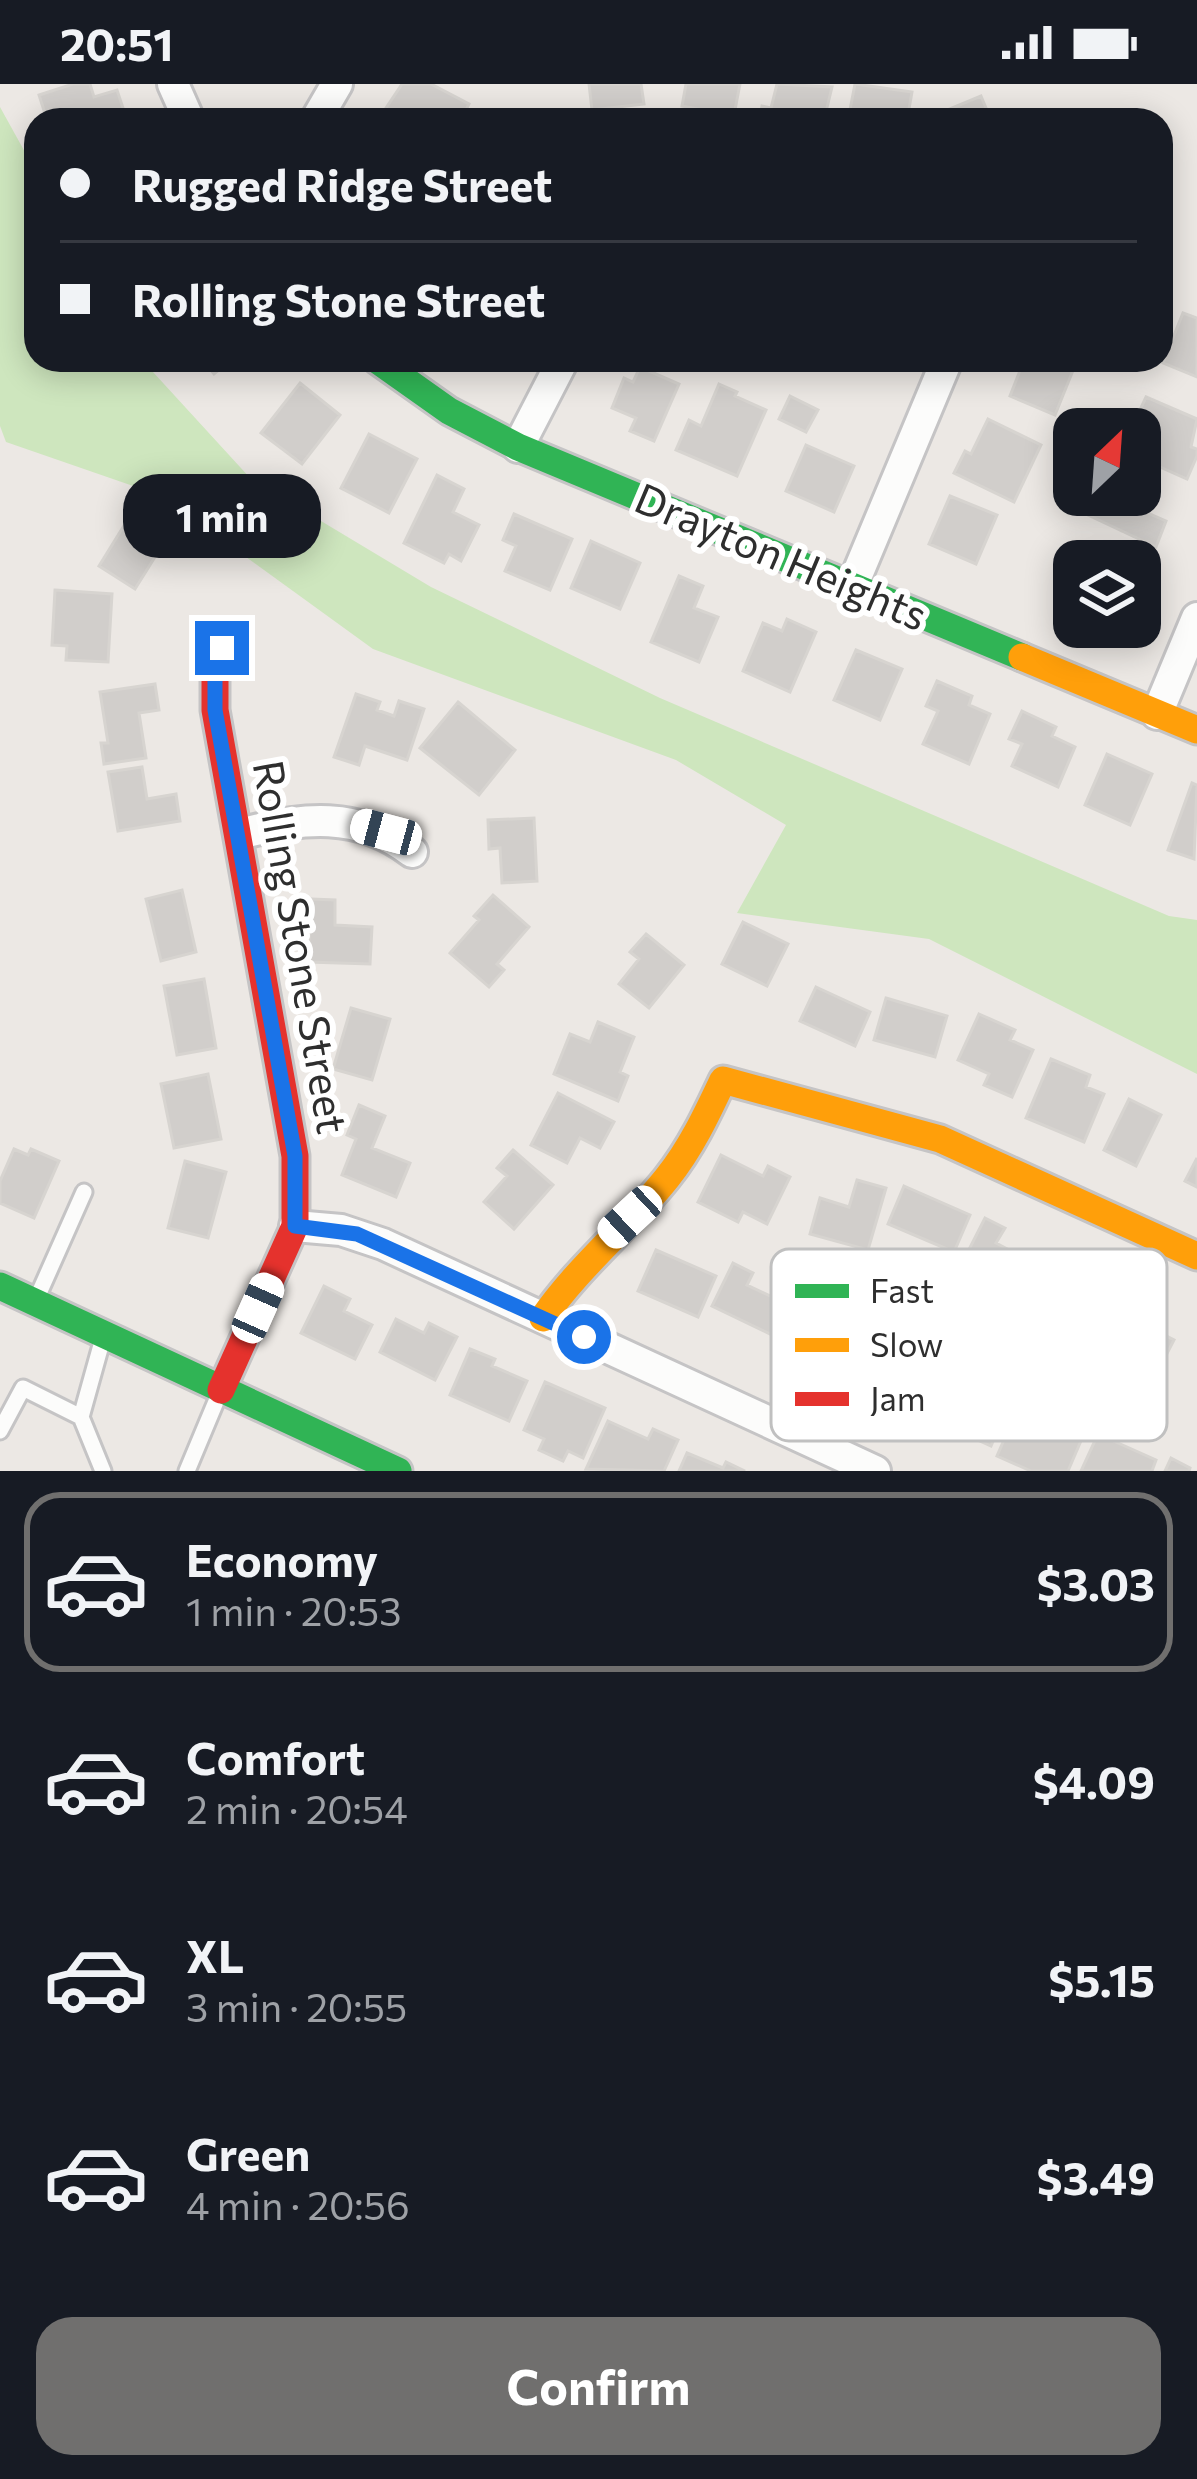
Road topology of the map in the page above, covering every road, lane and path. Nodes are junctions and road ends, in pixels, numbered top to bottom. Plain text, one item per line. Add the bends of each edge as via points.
1 (394, 372) edge
2 (557, 372) edge
3 (942, 372) edge
4 (518, 447) junction
5 (853, 587) junction
6 (1197, 618) edge
7 (222, 648) dead end
8 (1157, 714) junction
9 (1197, 730) edge
10 (239, 834) junction
11 (412, 852) dead end
12 (84, 1192) dead end
13 (295, 1226) junction
14 (1197, 1256) edge
15 (0, 1286) edge
16 (35, 1303) junction
17 (542, 1318) junction
18 (104, 1335) junction
19 (221, 1390) junction
20 (81, 1417) junction
21 (771, 1423) edge
22 (0, 1431) edge
23 (810, 1441) edge
24 (103, 1471) edge
25 (187, 1471) edge
26 (398, 1471) edge
27 (875, 1471) edge

1 - 4 street, Drayton Heights
2 - 4 street
3 - 5 street
4 - 5 street, Drayton Heights
5 - 8 street, Drayton Heights
6 - 8 street
7 - 10 street, Rolling Stone Street via 215,710
8 - 9 street, Drayton Heights
10 - 11 street via 350,823 386,832
10 - 13 street, Rolling Stone Street via 295,1156
12 - 16 lane
13 - 17 street via 357,1234
13 - 19 street, Rolling Stone Street
14 - 17 street via 940,1139 723,1080 668,1177 565,1282
15 - 16 street
16 - 18 street
17 - 21 street
18 - 19 street
18 - 20 lane
19 - 25 lane
19 - 26 street
20 - 22 lane via 23,1388
20 - 24 lane
23 - 27 street

